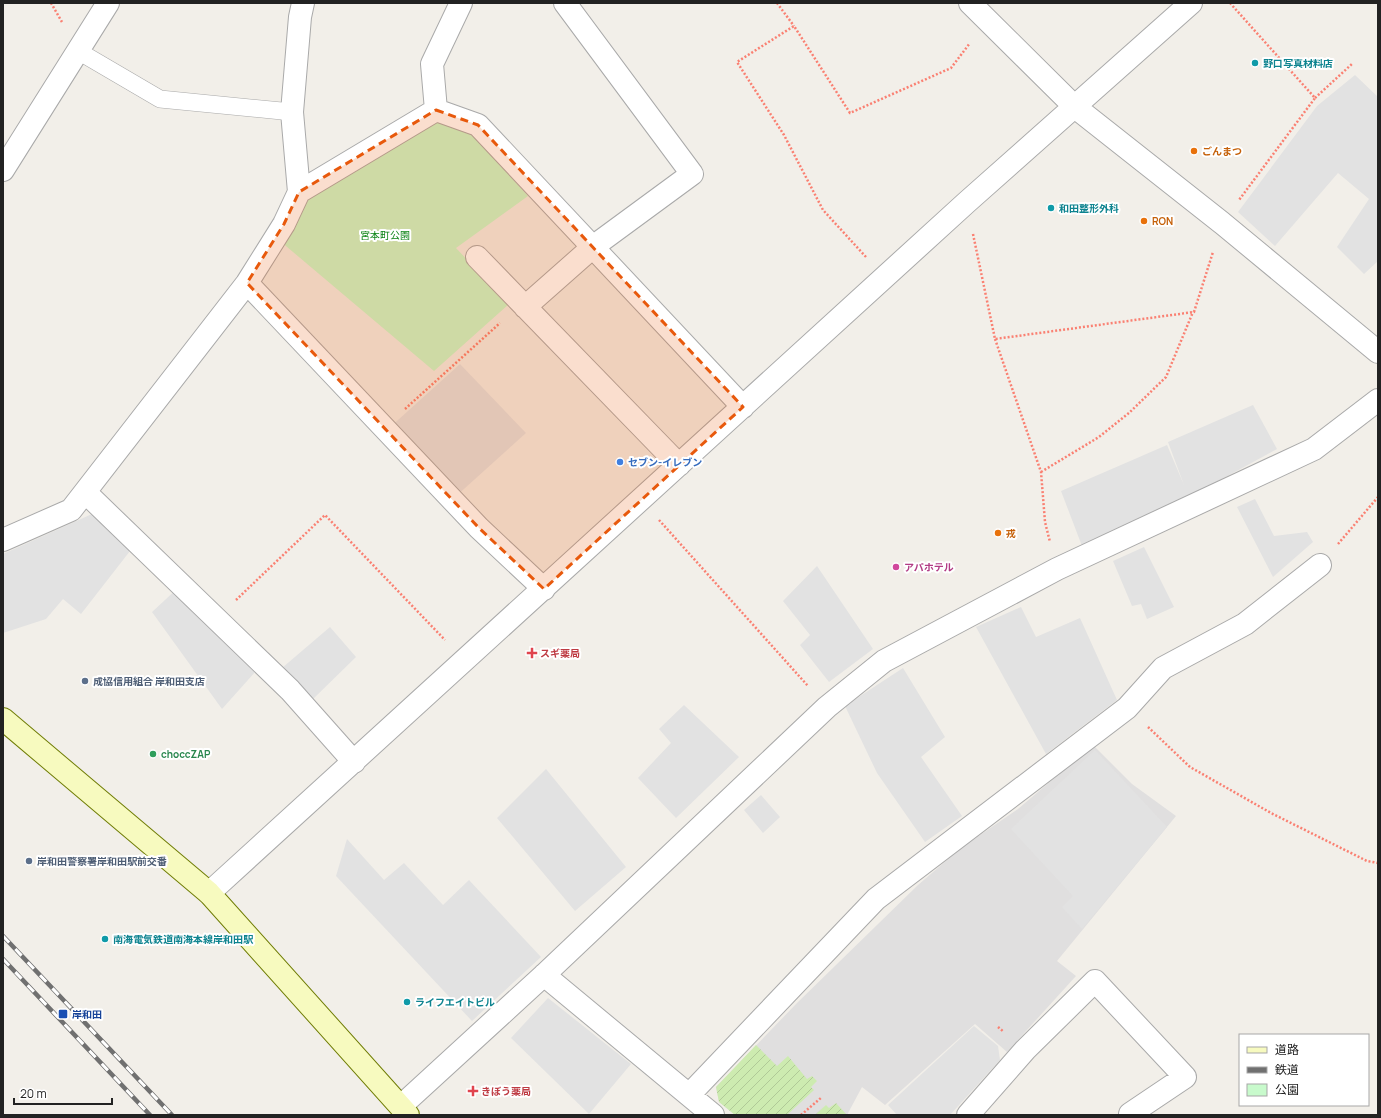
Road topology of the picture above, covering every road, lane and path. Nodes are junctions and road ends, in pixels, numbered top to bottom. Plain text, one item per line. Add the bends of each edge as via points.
1 (108, 3) edge
2 (302, 3) edge
3 (461, 3) edge
4 (565, 3) edge
5 (777, 3) edge
6 (970, 3) edge
7 (1191, 3) edge
8 (1230, 3) edge
9 (988, 20) junction
10 (794, 26) junction
11 (78, 50) junction
12 (1353, 64) dead end
13 (1315, 98) junction
14 (1075, 107) junction
15 (436, 110) junction
16 (292, 112) junction
17 (3, 170) edge
18 (299, 192) junction
19 (967, 202) junction
20 (1222, 223) junction
21 (594, 246) junction
22 (477, 257) dead end
23 (885, 277) junction
24 (247, 283) junction
25 (523, 305) junction
26 (1194, 312) junction
27 (995, 339) junction
28 (1378, 352) edge
29 (1378, 400) edge
30 (743, 407) junction
31 (384, 428) junction
32 (680, 465) junction
33 (1041, 472) junction
34 (85, 492) junction
35 (1378, 497) edge
36 (642, 500) junction
37 (3, 540) edge
38 (1320, 565) joint
39 (1057, 569) junction
40 (544, 589) junction
41 (216, 619) junction
42 (465, 661) junction
43 (827, 707) junction
44 (1127, 708) junction
45 (3, 719) edge
46 (354, 762) junction
47 (1378, 863) edge
48 (209, 893) junction
49 (544, 975) junction
50 (689, 1095) junction
51 (822, 1097) dead end
52 (404, 1111) edge
53 (713, 1115) edge
54 (802, 1115) edge
55 (968, 1115) edge
56 (1132, 1115) edge

1 - 11 street
2 - 16 street
3 - 15 street via 432,64
4 - 21 street via 692,174
5 - 10 path
6 - 9 street
7 - 14 street
8 - 13 path
9 - 10 path via 951,68 850,113
9 - 14 street
10 - 23 path via 737,62 784,135 823,210
11 - 16 lane via 160,99
11 - 17 street
12 - 13 path
13 - 20 path
14 - 19 street
14 - 20 street
15 - 18 street
15 - 21 street via 478,125
16 - 18 street
18 - 24 street via 284,224
19 - 23 street
19 - 27 path
20 - 26 path
20 - 28 street
21 - 25 street
21 - 30 street
22 - 25 street
23 - 30 street
24 - 31 street
24 - 34 street
25 - 31 path
25 - 32 street
26 - 27 path
26 - 33 path via 1166,377 1129,413 1099,437
27 - 33 path
29 - 39 street via 1314,449
30 - 32 street
31 - 40 street via 479,528
32 - 36 street
33 - 39 path via 1045,522
34 - 37 street via 71,510
34 - 41 street
35 - 38 path
36 - 40 street
36 - 43 path
38 - 44 street via 1245,624 1163,668
39 - 43 street via 884,660
40 - 42 street
41 - 42 path via 325,515
41 - 46 street via 290,690
42 - 46 street
43 - 49 street
44 - 47 path via 1190,767 1270,813 1367,861
44 - 50 street via 876,899
45 - 48 street
46 - 48 street
48 - 52 street
49 - 50 street
49 - 52 street
50 - 53 street
51 - 54 path
55 - 56 street via 1025,1050 1095,981 1185,1077 1130,1114

